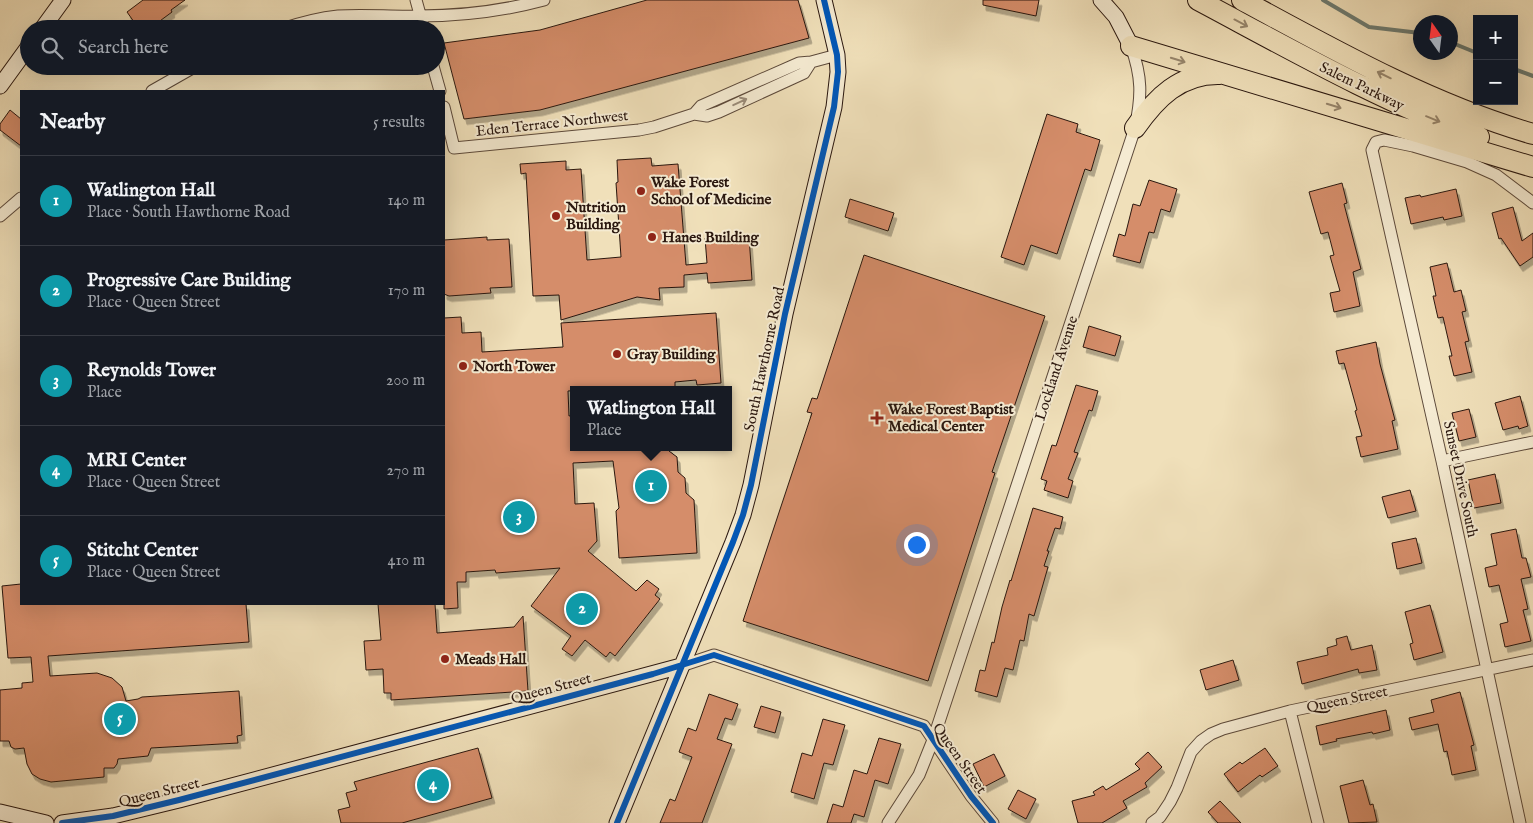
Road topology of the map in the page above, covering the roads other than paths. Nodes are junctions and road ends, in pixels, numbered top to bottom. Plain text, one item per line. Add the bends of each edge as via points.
1 (63, 0) edge
2 (416, 0) edge
3 (544, 0) edge
4 (824, 0) edge
5 (1101, 0) edge
6 (1198, 0) edge
7 (1242, 0) edge
8 (1263, 0) edge
9 (420, 16) junction
10 (49, 20) edge
11 (309, 20) edge
12 (421, 20) edge
13 (1287, 25) junction
14 (1131, 46) junction
15 (836, 55) junction
16 (20, 58) edge
17 (1227, 74) junction
18 (180, 75) edge
19 (436, 75) edge
20 (0, 86) edge
21 (154, 90) edge
22 (440, 90) edge
23 (445, 111) edge
24 (1135, 128) junction
25 (1533, 134) edge
26 (1533, 155) edge
27 (1533, 166) edge
28 (20, 199) edge
29 (1533, 203) edge
30 (0, 216) edge
31 (1533, 442) edge
32 (1442, 461) junction
33 (1533, 660) edge
34 (681, 666) junction
35 (1486, 670) junction
36 (1290, 711) junction
37 (933, 740) junction
38 (0, 812) edge
39 (46, 823) edge
40 (62, 823) edge
41 (617, 823) edge
42 (888, 823) edge
43 (993, 823) edge
44 (1152, 823) edge
45 (1318, 823) edge
46 (1520, 823) edge

1 - 10 main road
2 - 9 street
3 - 9 street via 485,12
4 - 15 main road, South Hawthorne Road
5 - 14 main road, Lockland Avenue via 1116,17
6 -> 26 highway, Salem Parkway via 1374,93 1451,127
7 - 13 highway, Salem Parkway
8 - 13 highway via 1272,5
9 - 11 street via 338,16
9 - 12 street
25 -> 13 highway, Salem Parkway via 1428,95
14 -> 17 highway
14 - 24 street, Lockland Avenue via 1140,78
15 - 23 street, Eden Terrace Northwest via 811,62 804,73 719,112 707,116 694,114 639,130 454,148
15 - 34 main road, South Hawthorne Road via 838,72 834,107 785,314 751,485 733,542
16 - 20 main road
17 - 24 highway via 1192,79 1172,88 1154,102
17 -> 27 highway
18 - 21 street
19 - 22 street
24 - 37 street, Lockland Avenue
28 - 30 street
29 - 32 street, Sunset Drive South via 1496,175 1467,162 1384,140 1376,142 1372,150
31 - 32 street
32 - 35 street, Sunset Drive South
33 - 35 street, Queen Street
34 - 37 street, Queen Street via 714,655 924,726
34 - 40 main road, Queen Street via 122,814
34 - 41 main road, South Hawthorne Road
35 - 36 street, Queen Street
35 - 46 street, Sunset Drive South
36 - 44 street, Queen Street via 1223,729 1201,742 1192,752 1170,802
36 - 45 street
37 - 42 street, Lockland Avenue via 919,775
37 - 43 street, Queen Street
38 - 39 main road

